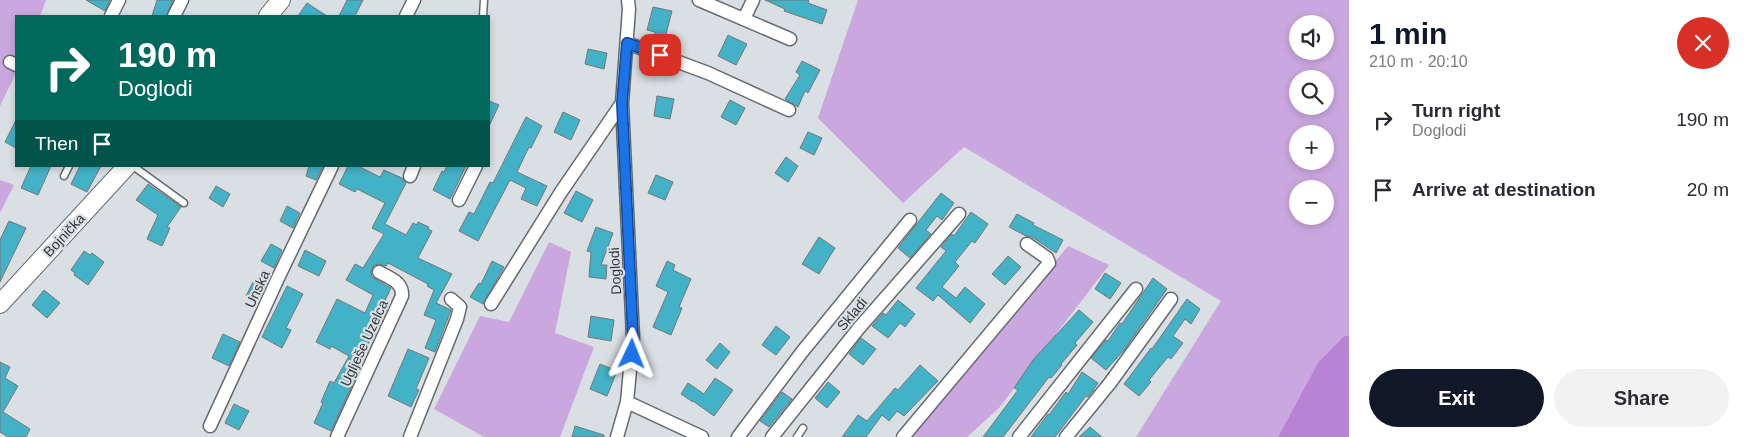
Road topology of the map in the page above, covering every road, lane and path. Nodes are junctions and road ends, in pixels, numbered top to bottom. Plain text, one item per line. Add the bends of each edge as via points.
1 (119, 0) edge
2 (182, 0) edge
3 (281, 0) edge
4 (414, 0) edge
5 (484, 0) edge
6 (628, 0) edge
7 (699, 0) edge
8 (753, 0) edge
9 (112, 15) edge
10 (174, 15) edge
11 (269, 15) edge
12 (406, 15) edge
13 (483, 15) edge
14 (744, 19) junction
15 (790, 39) dead end
16 (627, 43) junction
17 (622, 103) junction
18 (788, 110) dead end
19 (68, 167) edge
20 (126, 167) edge
21 (134, 167) edge
22 (332, 167) edge
23 (476, 167) edge
24 (64, 176) dead end
25 (459, 200) dead end
26 (184, 203) dead end
27 (959, 214) dead end
28 (910, 220) dead end
29 (1027, 244) dead end
30 (379, 272) dead end
31 (1136, 289) dead end
32 (451, 299) dead end
33 (1172, 299) dead end
34 (0, 304) edge
35 (491, 304) dead end
36 (627, 402) junction
37 (210, 426) dead end
38 (803, 428) dead end
39 (337, 437) edge
40 (410, 437) edge
41 (617, 437) edge
42 (702, 437) edge
43 (738, 437) edge
44 (772, 437) edge
45 (797, 437) edge
46 (904, 437) edge
47 (1019, 437) edge
48 (1066, 437) edge

1 - 9 street
2 - 10 street
3 - 11 main road
4 - 12 street
5 - 13 lane
6 - 16 street, Doglodi
7 - 14 street
8 - 14 street
14 - 15 street
16 - 17 street, Doglodi
16 - 18 street via 708,73
17 - 35 street, Doglodi via 561,192
17 - 36 street, Doglodi via 633,338
19 - 24 lane
20 - 34 main road, Bojnička
21 - 26 lane
22 - 37 street, Unska
23 - 25 street
27 - 44 street, Skladi via 860,328
28 - 43 street, Skladi via 802,352
29 - 46 street via 1048,262
30 - 39 street, Uglješe Uzelca via 400,284 402,296
31 - 47 street
32 - 40 street via 460,311
33 - 48 street
36 - 41 street, Doglodi
36 - 42 street
38 - 45 lane

